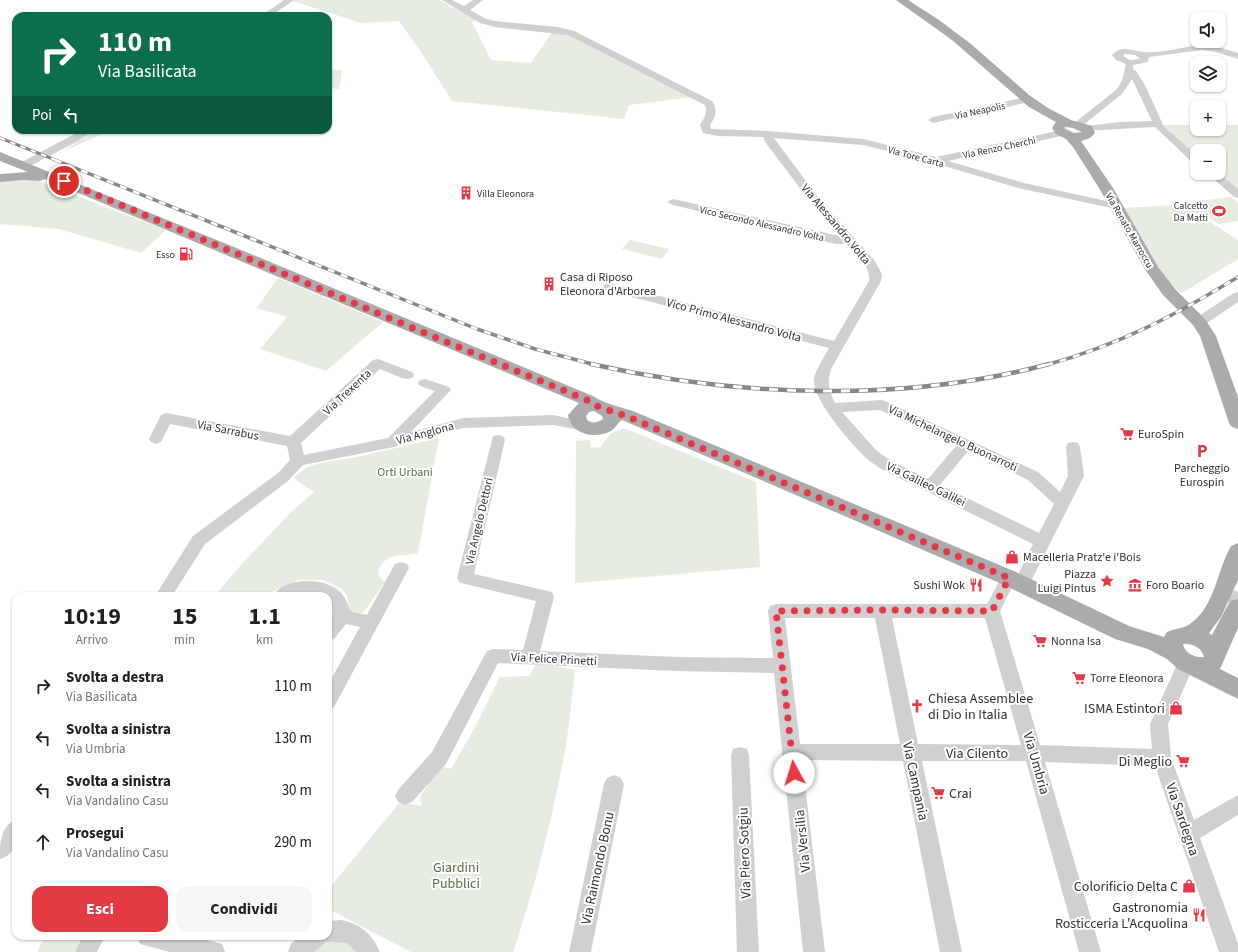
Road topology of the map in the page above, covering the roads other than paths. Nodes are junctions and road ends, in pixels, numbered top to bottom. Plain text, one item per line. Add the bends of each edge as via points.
1 (290, 0) edge
2 (446, 0) edge
3 (479, 0) edge
4 (901, 0) edge
5 (464, 10) junction
6 (271, 12) edge
7 (1136, 56) junction
8 (1238, 56) edge
9 (1127, 81) junction
10 (1140, 84) junction
11 (1026, 100) junction
12 (933, 120) dead end
13 (1157, 124) junction
14 (1071, 130) junction
15 (83, 134) edge
16 (768, 134) junction
17 (1190, 155) edge
18 (0, 156) edge
19 (936, 160) junction
20 (22, 165) junction
21 (0, 168) edge
22 (0, 178) edge
23 (1220, 180) edge
24 (77, 187) junction
25 (1238, 196) edge
26 (673, 202) dead end
27 (1116, 206) junction
28 (851, 240) junction
29 (609, 288) dead end
30 (1238, 296) edge
31 (1199, 322) junction
32 (836, 346) junction
33 (408, 375) dead end
34 (425, 383) dead end
35 (829, 405) junction
36 (589, 412) junction
37 (1238, 423) edge
38 (156, 439) dead end
39 (498, 440) dead end
40 (293, 442) junction
41 (394, 442) junction
42 (966, 444) junction
43 (1073, 447) dead end
44 (298, 461) junction
45 (930, 486) junction
46 (1063, 503) junction
47 (1043, 542) junction
48 (1238, 550) edge
49 (401, 568) dead end
50 (1015, 581) junction
51 (166, 592) edge
52 (290, 592) edge
53 (330, 592) edge
54 (332, 593) edge
55 (1233, 594) edge
56 (882, 610) junction
57 (992, 611) junction
58 (341, 616) junction
59 (372, 623) junction
60 (332, 631) edge
61 (1187, 653) junction
62 (530, 657) junction
63 (781, 666) junction
64 (1231, 685) edge
65 (332, 695) edge
66 (792, 752) junction
67 (910, 752) junction
68 (1034, 753) junction
69 (740, 755) dead end
70 (1162, 758) junction
71 (614, 784) dead end
72 (405, 796) dead end
73 (1238, 804) edge
74 (1189, 834) junction
75 (12, 836) edge
76 (0, 849) edge
77 (332, 931) edge
78 (92, 940) edge
79 (164, 940) edge
80 (310, 940) edge
81 (86, 952) edge
82 (214, 952) edge
83 (299, 952) edge
84 (369, 952) edge
85 (580, 952) edge
86 (748, 952) edge
87 (814, 952) edge
88 (951, 952) edge
89 (1090, 952) edge
90 (1230, 952) edge

1 - 6 street
2 - 5 street
3 - 5 street
4 - 11 main road, Via Renato Marroccu via 935,21 964,44
5 - 16 street, Via Tore Carta via 482,21 495,24 571,33 709,103 712,110 705,128 707,131
7 - 8 street via 1202,48 1212,48
7 - 9 street
7 - 10 street via 1133,73
9 - 10 street
9 - 14 street via 1119,92
10 - 13 street
11 - 12 street, Via Neapolis
11 - 14 main road, Via Renato Marroccu
13 - 14 street, Via Renzo Cherchi
13 - 17 street
14 - 19 street, Via Renzo Cherchi
14 - 27 main road, Via Renato Marroccu
15 - 20 street
16 - 19 street, Via Tore Carta via 863,142
16 - 28 street, Via Alessandro Volta via 768,140 816,202
18 - 20 main road
19 - 27 street, Via Tore Carta via 1022,186
20 - 21 main road
20 - 22 main road
20 - 24 main road
22 - 24 main road via 32,176
23 - 25 street
24 - 36 main road via 388,318
26 - 28 street, Vico Secondo Alessandro Volta via 836,240
27 - 31 main road, Via Renato Marroccu via 1151,268 1169,292
28 - 32 street, Via Alessandro Volta via 876,274 875,281
29 - 32 street, Vico Primo Alessandro Volta
30 - 31 street
31 - 37 main road, Via Renato Marroccu via 1214,349
32 - 35 street, Via Alessandro Volta via 821,379 822,391
33 - 40 street, Via Trexenta via 378,363
34 - 41 street via 444,390
35 - 42 street, Via Michelangelo Buonarroti via 882,405
35 - 45 street, Via Galileo Galilei via 871,454 886,465
36 - 41 street, Via Anglona via 553,420 463,423
36 - 50 main road via 622,421 642,423
38 - 40 street, Via Sarrabus via 166,418
39 - 62 street, Via Angelo Dettori via 466,578 546,597
40 - 44 street
41 - 44 street, Via Anglona
42 - 45 street
42 - 46 street, Via Michelangelo Buonarroti via 1033,476
43 - 46 street via 1076,476
44 - 51 street via 283,477 199,540
45 - 47 street, Via Galileo Galilei
46 - 47 street
47 - 50 street
48 - 55 main road
49 - 59 street
50 - 57 street
50 - 61 main road via 1123,633
52 - 53 street via 312,586
54 - 58 street via 341,606
55 - 61 main road
55 - 61 main road via 1197,632
56 - 57 street
56 - 63 street, Via Versilia via 776,611
56 - 67 street, Via Campania
57 - 68 street, Via Umbria
58 - 59 street
58 - 60 street
59 - 65 street
61 - 64 main road
61 - 70 street, Via Sardegna via 1159,724
62 - 63 street, Via Felice Prinetti
62 - 72 street, Via Felice Prinetti via 493,656 439,758
63 - 66 street, Via Versilia
66 - 67 street, Via Cilento
66 - 87 street, Via Versilia
67 - 68 street, Via Cilento
67 - 88 street, Via Campania
68 - 70 street, Via Cilento
68 - 89 street, Via Umbria
69 - 86 street, Via Piero Sotgiu
70 - 74 street, Via Sardegna
71 - 85 street, Via Raimondo Bonu
73 - 74 street
74 - 90 street, Via Sardegna
75 - 76 street
77 - 84 street via 348,932 358,937
78 - 81 street
79 - 82 street
80 - 83 street

